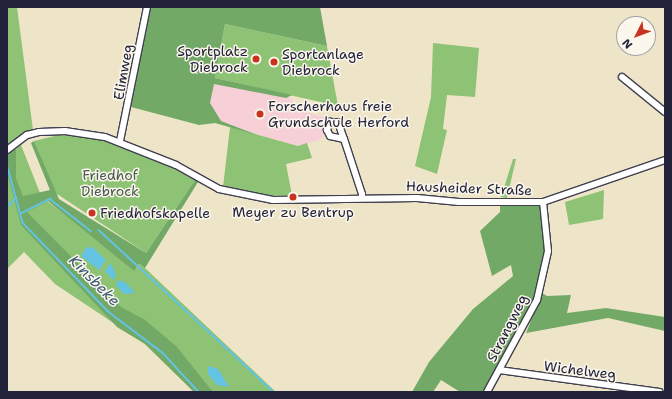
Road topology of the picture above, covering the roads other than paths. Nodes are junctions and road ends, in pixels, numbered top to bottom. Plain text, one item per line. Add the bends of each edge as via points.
1 (147, 7) edge
2 (622, 77) dead end
3 (665, 112) edge
4 (344, 139) dead end
5 (120, 141) junction
6 (7, 150) edge
7 (665, 160) edge
8 (362, 198) junction
9 (543, 202) junction
10 (499, 370) junction
11 (487, 392) edge
12 (659, 392) edge

1 - 5 street, Elimweg
2 - 3 street
4 - 8 street
5 - 6 street, Hausheider Straße via 48,131 27,135
5 - 8 street, Hausheider Straße via 228,192 273,200
7 - 9 street, Hausheider Straße
8 - 9 street, Hausheider Straße
9 - 10 street, Strangweg via 548,250 543,278 522,332
10 - 11 street, Strangweg
10 - 12 street, Wichelweg

